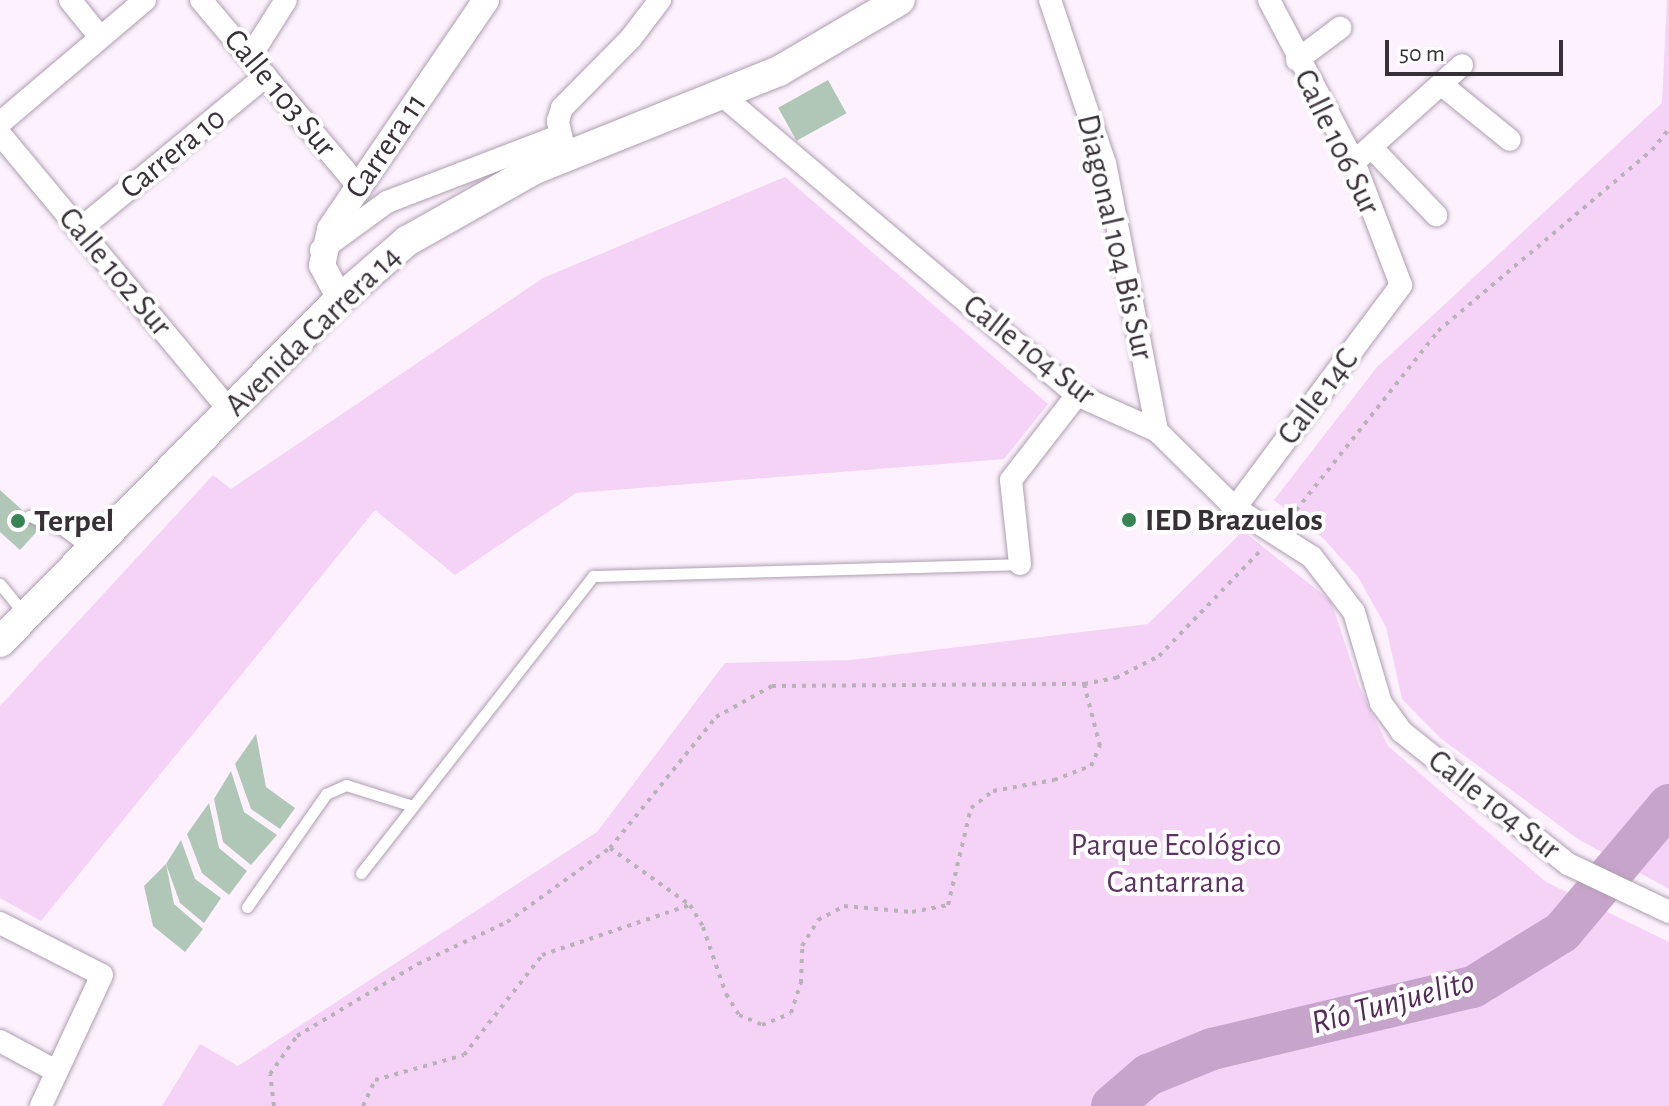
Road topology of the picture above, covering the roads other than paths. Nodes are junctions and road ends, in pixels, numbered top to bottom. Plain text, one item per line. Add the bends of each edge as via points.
1 (70, 0) edge
2 (145, 0) edge
3 (201, 0) edge
4 (286, 0) edge
5 (486, 0) edge
6 (660, 0) edge
7 (900, 0) edge
8 (1050, 0) edge
9 (1269, 0) edge
10 (1340, 28) dead end
11 (100, 37) junction
12 (250, 57) junction
13 (1297, 60) junction
14 (1462, 65) dead end
15 (266, 76) junction
16 (1442, 85) junction
17 (723, 96) junction
18 (0, 123) edge
19 (0, 134) edge
20 (1510, 140) dead end
21 (563, 146) junction
22 (1363, 155) junction
23 (358, 186) junction
24 (1436, 215) dead end
25 (79, 230) junction
26 (321, 250) junction
27 (1401, 285) joint
28 (340, 299) junction
29 (1077, 395) junction
30 (229, 410) junction
31 (1157, 431) junction
32 (1235, 508) junction
33 (29, 516) dead end
34 (90, 550) junction
35 (1020, 564) joint
36 (0, 584) edge
37 (25, 615) junction
38 (0, 642) edge
39 (413, 806) junction
40 (361, 873) dead end
41 (247, 907) dead end
42 (1662, 907) edge
43 (0, 923) edge
44 (0, 1041) edge
45 (56, 1071) junction
46 (41, 1106) edge

1 - 11 street
2 - 11 street
3 - 12 street, Calle 103 Sur
4 - 12 street
5 - 23 street, Carrera 11
6 - 21 street via 631,38 571,95 558,121
7 - 17 main road, Avenida Carrera 14 via 832,44
8 - 31 street, Diagonal 104 Bis Sur via 1105,163
9 - 13 street, Calle 106 Sur
10 - 13 street
11 - 18 street
12 - 15 street, Calle 103 Sur
13 - 22 street, Calle 106 Sur
14 - 16 street
15 - 23 street, Calle 103 Sur
15 - 25 street, Carrera 10
16 - 20 street
16 - 22 street
17 - 21 main road, Avenida Carrera 14
17 - 29 street, Calle 104 Sur
19 - 25 street, Calle 102 Sur
21 - 26 street via 387,202
21 - 28 main road, Avenida Carrera 14 via 438,221
22 - 24 street
22 - 27 street, Calle 106 Sur
23 - 26 street, Carrera 11
25 - 30 street, Calle 102 Sur
26 - 28 street via 327,281
27 - 32 street, Calle 14C
28 - 30 main road, Avenida Carrera 14
29 - 31 street, Calle 104 Sur
29 - 35 street via 1011,480
30 - 34 main road, Avenida Carrera 14
31 - 32 street, Calle 104 Sur
32 - 42 street, Calle 104 Sur via 1312,557 1354,612 1381,703 1402,732 1568,864
33 - 34 lane via 62,529
34 - 37 main road, Avenida Carrera 14
35 - 39 lane via 593,576
36 - 37 lane
37 - 38 main road, Avenida Carrera 14
39 - 40 lane
39 - 41 lane via 346,785 326,794
43 - 45 street via 102,975
44 - 45 street
45 - 46 street

